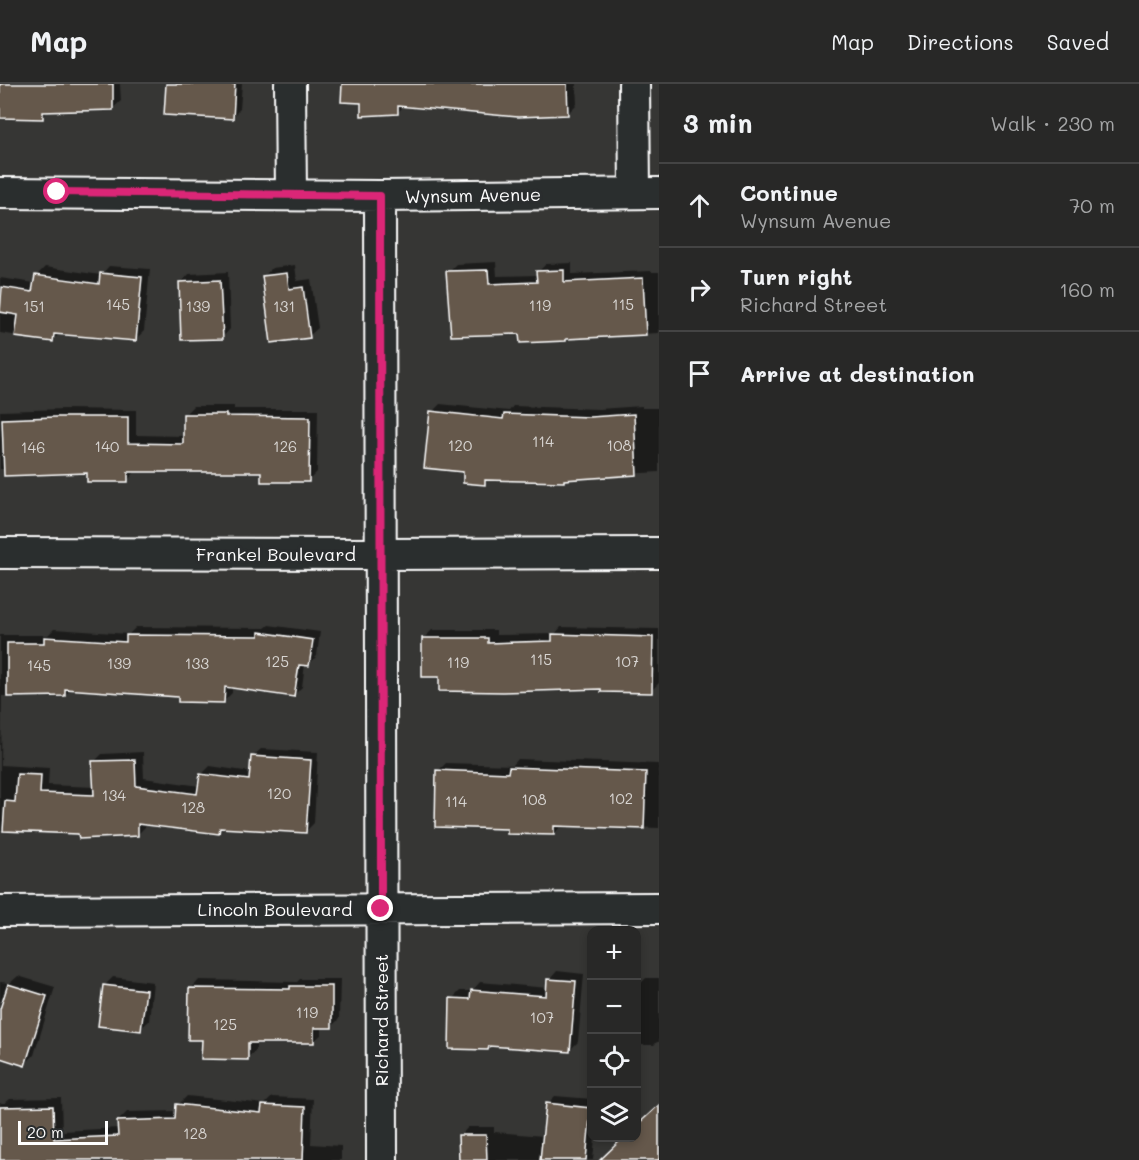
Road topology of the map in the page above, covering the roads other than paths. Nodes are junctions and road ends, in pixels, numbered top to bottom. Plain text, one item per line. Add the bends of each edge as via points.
1 (290, 84) edge
2 (634, 84) edge
3 (0, 193) edge
4 (647, 193) edge
5 (291, 195) junction
6 (380, 196) junction
7 (0, 553) edge
8 (659, 553) edge
9 (381, 554) junction
10 (659, 908) edge
11 (381, 909) junction
12 (0, 910) edge
13 (382, 1160) edge

1 - 5 street
2 - 4 street
3 - 5 street, Wynsum Avenue
4 - 6 street, Wynsum Avenue
5 - 6 street, Wynsum Avenue
6 - 9 street, Richard Street
7 - 9 street, Frankel Boulevard
8 - 9 street, Frankel Boulevard
9 - 11 street, Richard Street
10 - 11 street, Lincoln Boulevard
11 - 12 street, Lincoln Boulevard
11 - 13 street, Richard Street

